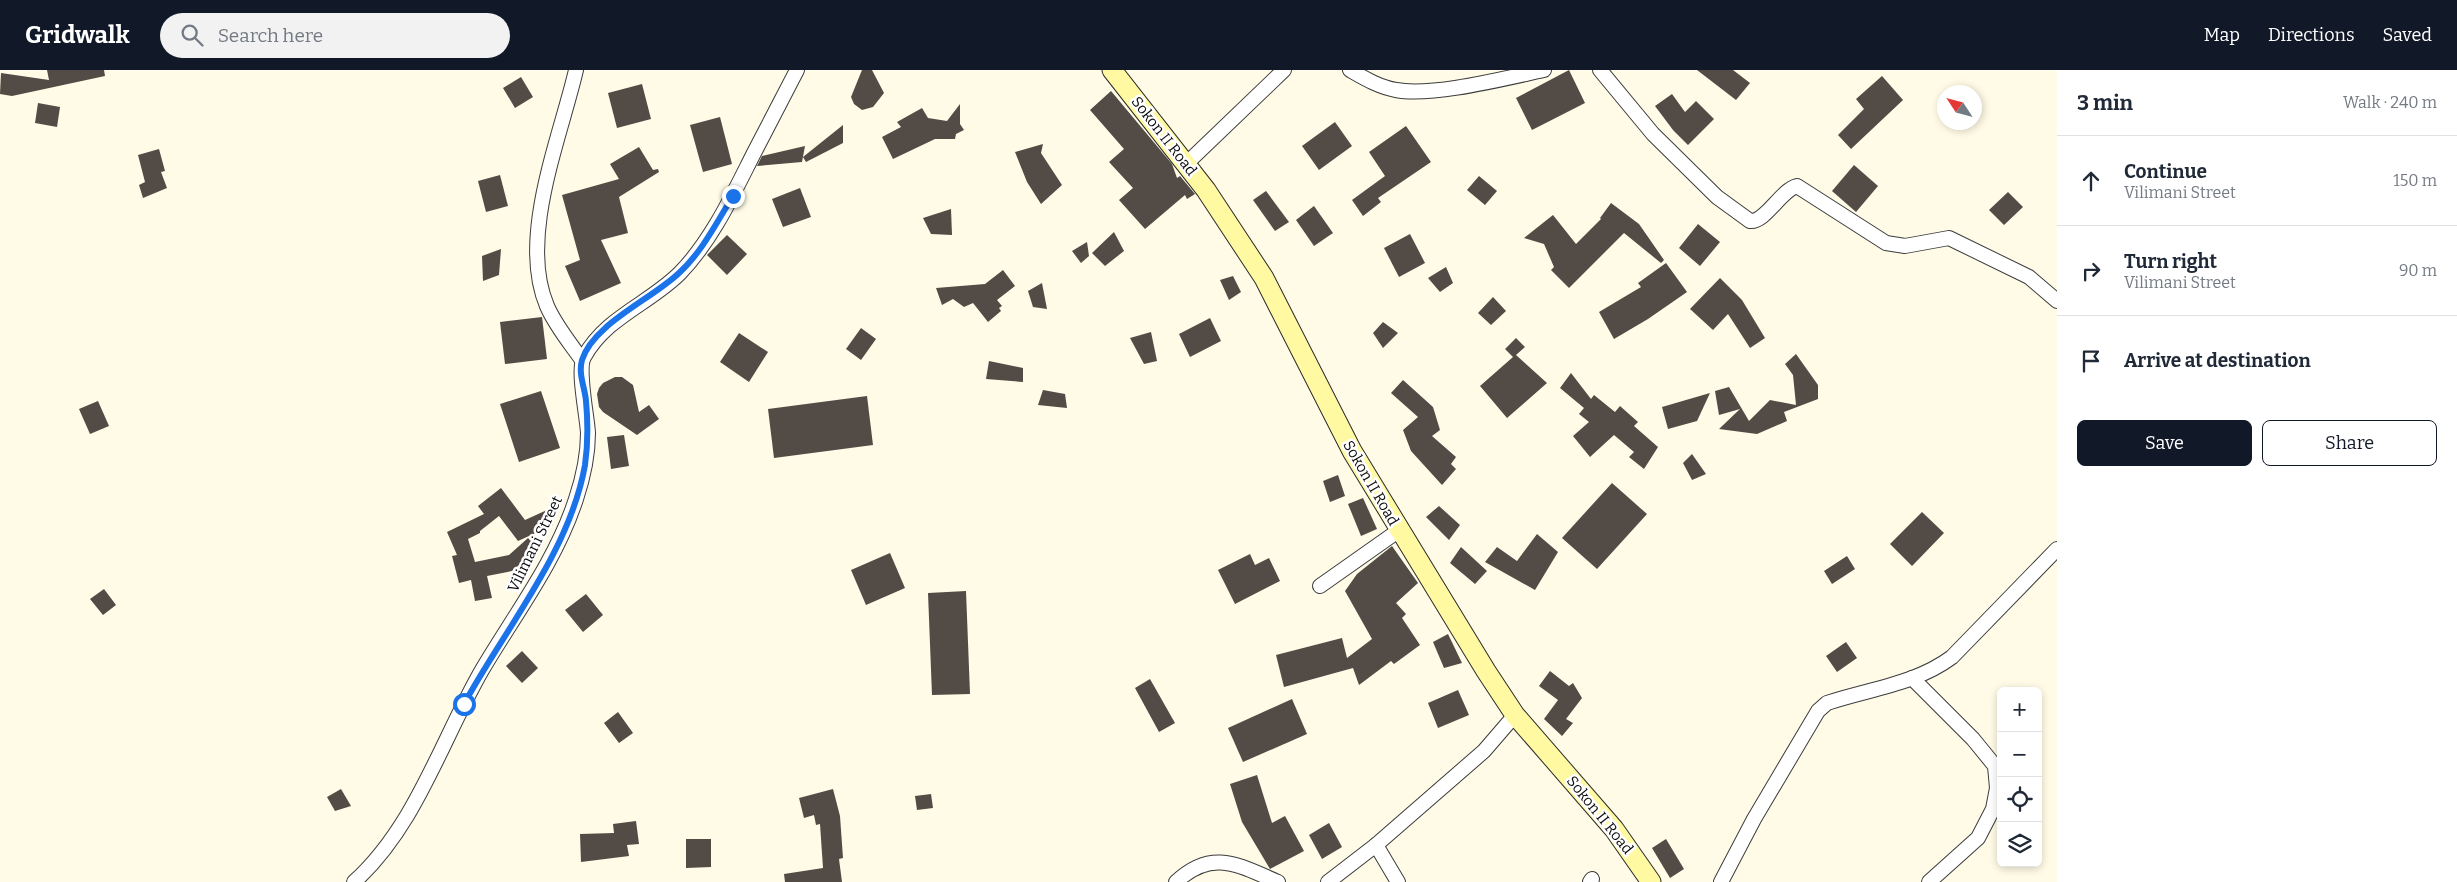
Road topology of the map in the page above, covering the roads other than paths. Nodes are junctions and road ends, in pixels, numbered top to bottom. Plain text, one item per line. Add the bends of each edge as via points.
1 (576, 70) edge
2 (797, 70) edge
3 (1112, 70) edge
4 (1284, 70) edge
5 (1350, 70) edge
6 (1544, 70) edge
7 (1600, 70) edge
8 (1186, 164) junction
9 (2057, 301) edge
10 (582, 360) junction
11 (1398, 531) junction
12 (2057, 549) edge
13 (1320, 586) dead end
14 (1912, 678) junction
15 (1515, 715) junction
16 (1376, 845) junction
17 (354, 882) edge
18 (1176, 882) edge
19 (1278, 882) edge
20 (1328, 882) edge
21 (1398, 882) edge
22 (1651, 882) edge
23 (1722, 882) edge
24 (1929, 882) edge

1 - 10 street via 536,231 536,258 547,306
2 - 10 street via 733,196 698,250 657,292 614,321 593,342
3 - 8 street, Sokon II Road
4 - 8 street
5 - 6 street via 1396,90 1423,92
7 - 9 street via 1653,134 1716,197 1750,221 1758,220 1797,186 1886,243 1905,246 1949,238 2029,277
8 - 11 street, Sokon II Road via 1226,218 1264,278 1352,451
10 - 17 street, Vilimani Street via 588,435 576,499 560,540 464,704 417,797 371,867
11 - 13 street
11 - 15 street, Sokon II Road
12 - 14 street via 1952,657
14 - 23 street via 1827,703 1818,711 1754,819
14 - 24 street via 1995,766 1997,788 1993,809 1978,838
15 - 16 street via 1484,751
15 - 22 street, Sokon II Road via 1614,829
16 - 20 street
16 - 21 street
18 - 19 street via 1206,862 1223,861

